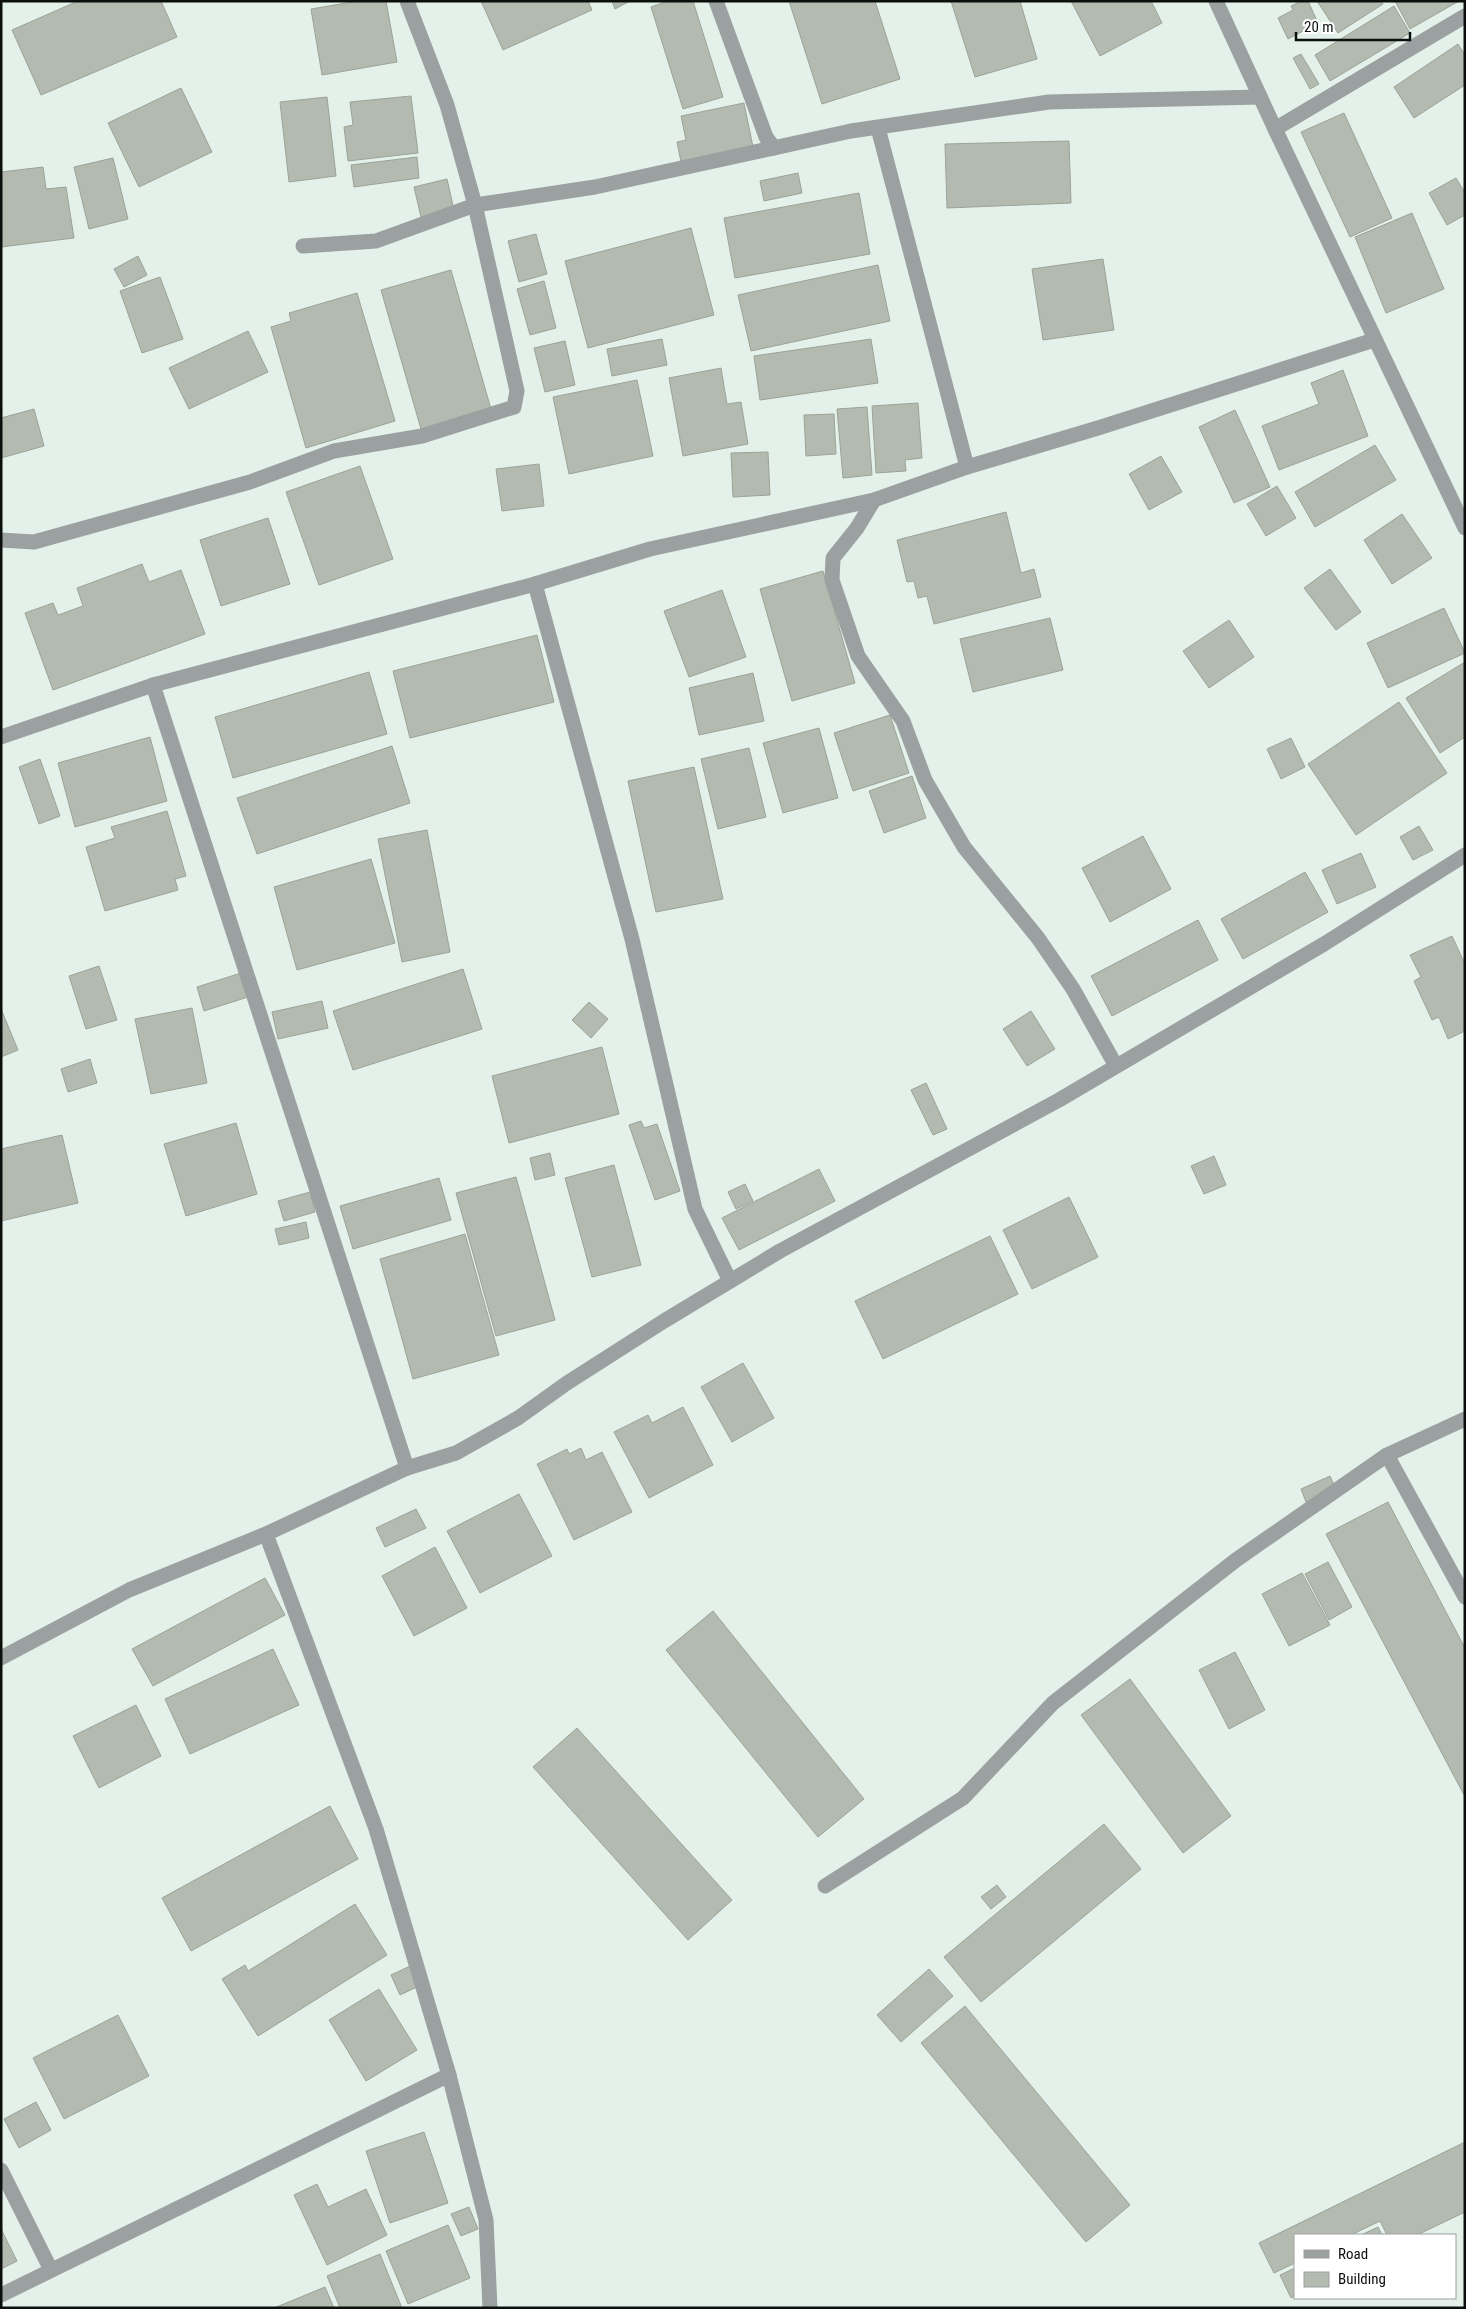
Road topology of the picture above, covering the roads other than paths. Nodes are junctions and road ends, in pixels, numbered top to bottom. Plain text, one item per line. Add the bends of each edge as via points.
1 (407, 1) edge
2 (716, 1) edge
3 (1216, 1) edge
4 (1465, 16) edge
5 (1260, 97) junction
6 (878, 128) junction
7 (1275, 129) junction
8 (774, 148) junction
9 (475, 205) junction
10 (303, 246) dead end
11 (1374, 340) junction
12 (967, 467) junction
13 (874, 500) junction
14 (1462, 518) edge
15 (1, 540) edge
16 (535, 584) junction
17 (154, 685) junction
18 (1, 737) edge
19 (1465, 856) edge
20 (1116, 1066) junction
21 (730, 1281) junction
22 (1465, 1419) edge
23 (1387, 1455) junction
24 (407, 1468) junction
25 (266, 1534) junction
26 (1465, 1597) edge
27 (1, 1658) edge
28 (825, 1886) dead end
29 (449, 2075) junction
30 (1, 2170) edge
31 (51, 2270) junction
32 (1, 2295) edge
33 (490, 2308) edge

1 - 9 street via 447,105
2 - 8 street via 766,137
3 - 5 street
4 - 7 street
5 - 6 street via 1049,102
5 - 7 street
6 - 8 street
6 - 12 street
7 - 11 street
8 - 9 street via 595,187
9 - 10 street via 376,241
9 - 15 street via 517,391 514,407 422,436 334,451 250,482 34,542
11 - 12 street
11 - 14 street
12 - 13 street
13 - 16 street via 650,549
13 - 20 street via 834,558 832,580 858,656 903,721 925,780 964,847 1038,938
16 - 17 street
16 - 21 street via 632,939 695,1209
17 - 18 street
17 - 24 street
19 - 20 street via 1324,944
20 - 21 street
21 - 24 street via 567,1383 518,1418 456,1453
22 - 23 street
23 - 26 street
23 - 28 street via 1236,1560 1053,1703 963,1798
24 - 25 street
25 - 27 street via 129,1590
25 - 29 street via 376,1829
29 - 31 street
29 - 33 street via 486,2220
30 - 31 street
31 - 32 street

